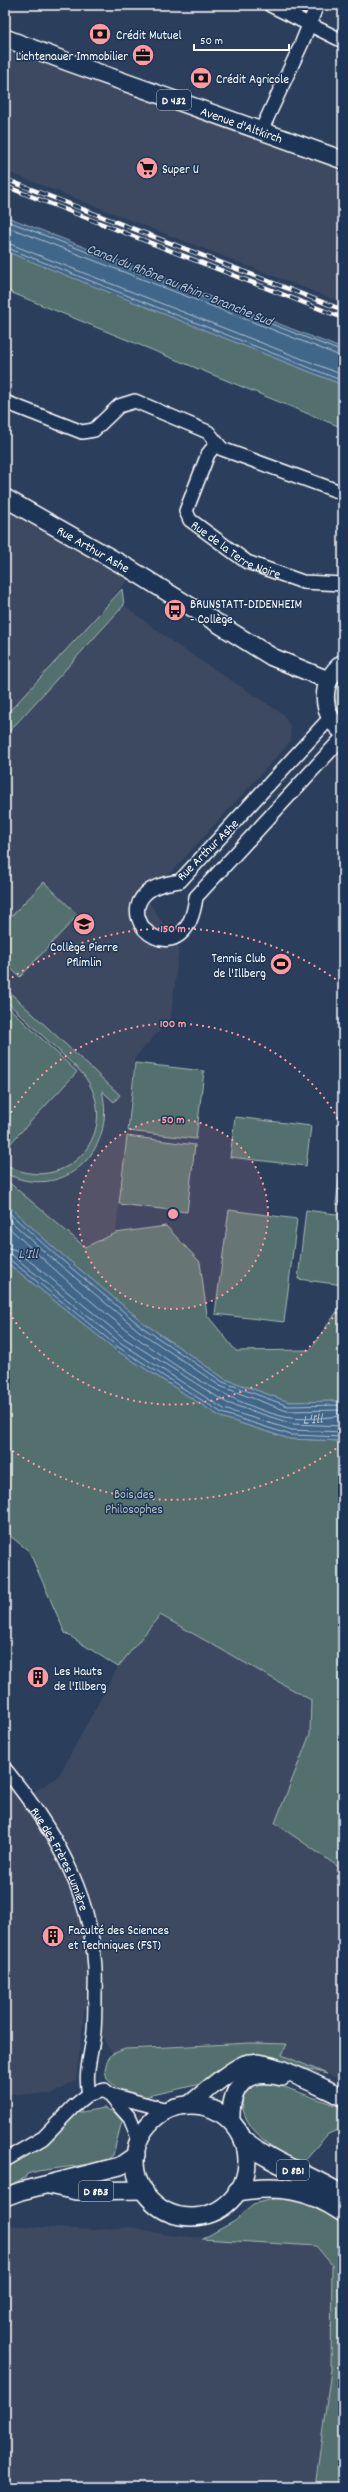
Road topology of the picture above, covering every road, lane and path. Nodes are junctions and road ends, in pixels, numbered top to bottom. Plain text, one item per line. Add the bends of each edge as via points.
1 (270, 5) edge
2 (317, 5) edge
3 (308, 23) junction
4 (5, 38) edge
5 (343, 40) edge
6 (261, 130) junction
7 (343, 160) edge
8 (5, 402) edge
9 (216, 444) junction
10 (343, 494) edge
11 (5, 498) edge
12 (343, 584) edge
13 (343, 663) edge
14 (328, 680) junction
15 (330, 718) junction
16 (343, 732) edge
17 (343, 737) edge
18 (5, 1768) edge
19 (308, 2082) junction
20 (108, 2093) junction
21 (89, 2094) junction
22 (343, 2097) edge
23 (190, 2104) junction
24 (166, 2110) junction
25 (231, 2120) junction
26 (244, 2141) junction
27 (138, 2147) junction
28 (5, 2160) edge
29 (49, 2185) junction
30 (144, 2190) junction
31 (238, 2191) junction
32 (343, 2196) edge
33 (5, 2197) edge
34 (343, 2212) edge

1 - 3 street
2 - 3 street
3 - 5 street
3 - 6 street via 302,45
4 - 6 main road, Avenue d'Altkirch / D 432
6 - 7 main road, Avenue d'Altkirch / D 432
8 - 9 street via 82,432 94,430 119,406 135,402 208,432
9 - 10 street via 222,449
9 - 12 street, Rue de la Terre Noire via 208,454 186,511 190,520 247,562 303,582
11 - 14 main road, Rue Arthur Ashe via 130,569 272,657
13 - 14 main road
14 - 15 main road via 324,700
15 - 16 main road
15 - 17 street, Rue Arthur Ashe via 180,880 156,886 145,894 138,905 139,920 144,931 158,939 174,938 186,931 193,916 196,897
18 - 21 street, Rue des Frères Lumière via 48,1826 64,1853 87,1918 92,1938 96,1988 94,2031 86,2079
19 - 22 main road
19 - 23 main road via 270,2065 255,2062 245,2064
19 - 25 main road via 271,2074 249,2077 232,2098
20 - 21 street
20 - 24 street
20 - 27 street via 130,2118
21 - 28 street via 43,2138
23 - 24 main road
23 - 25 main road via 212,2108
24 - 27 main road via 147,2127
25 - 26 main road
26 - 31 main road via 247,2164
26 - 32 highway, D 8B1 via 267,2157
27 - 29 main road, D 8B3 via 120,2166
27 - 30 main road via 136,2167
29 - 30 main road, D 8B3 via 76,2191
29 - 33 main road, D 8B3
30 - 31 main road via 169,2212 187,2216 204,2215 218,2210
31 - 34 highway, D 8B1 via 274,2186 298,2191

